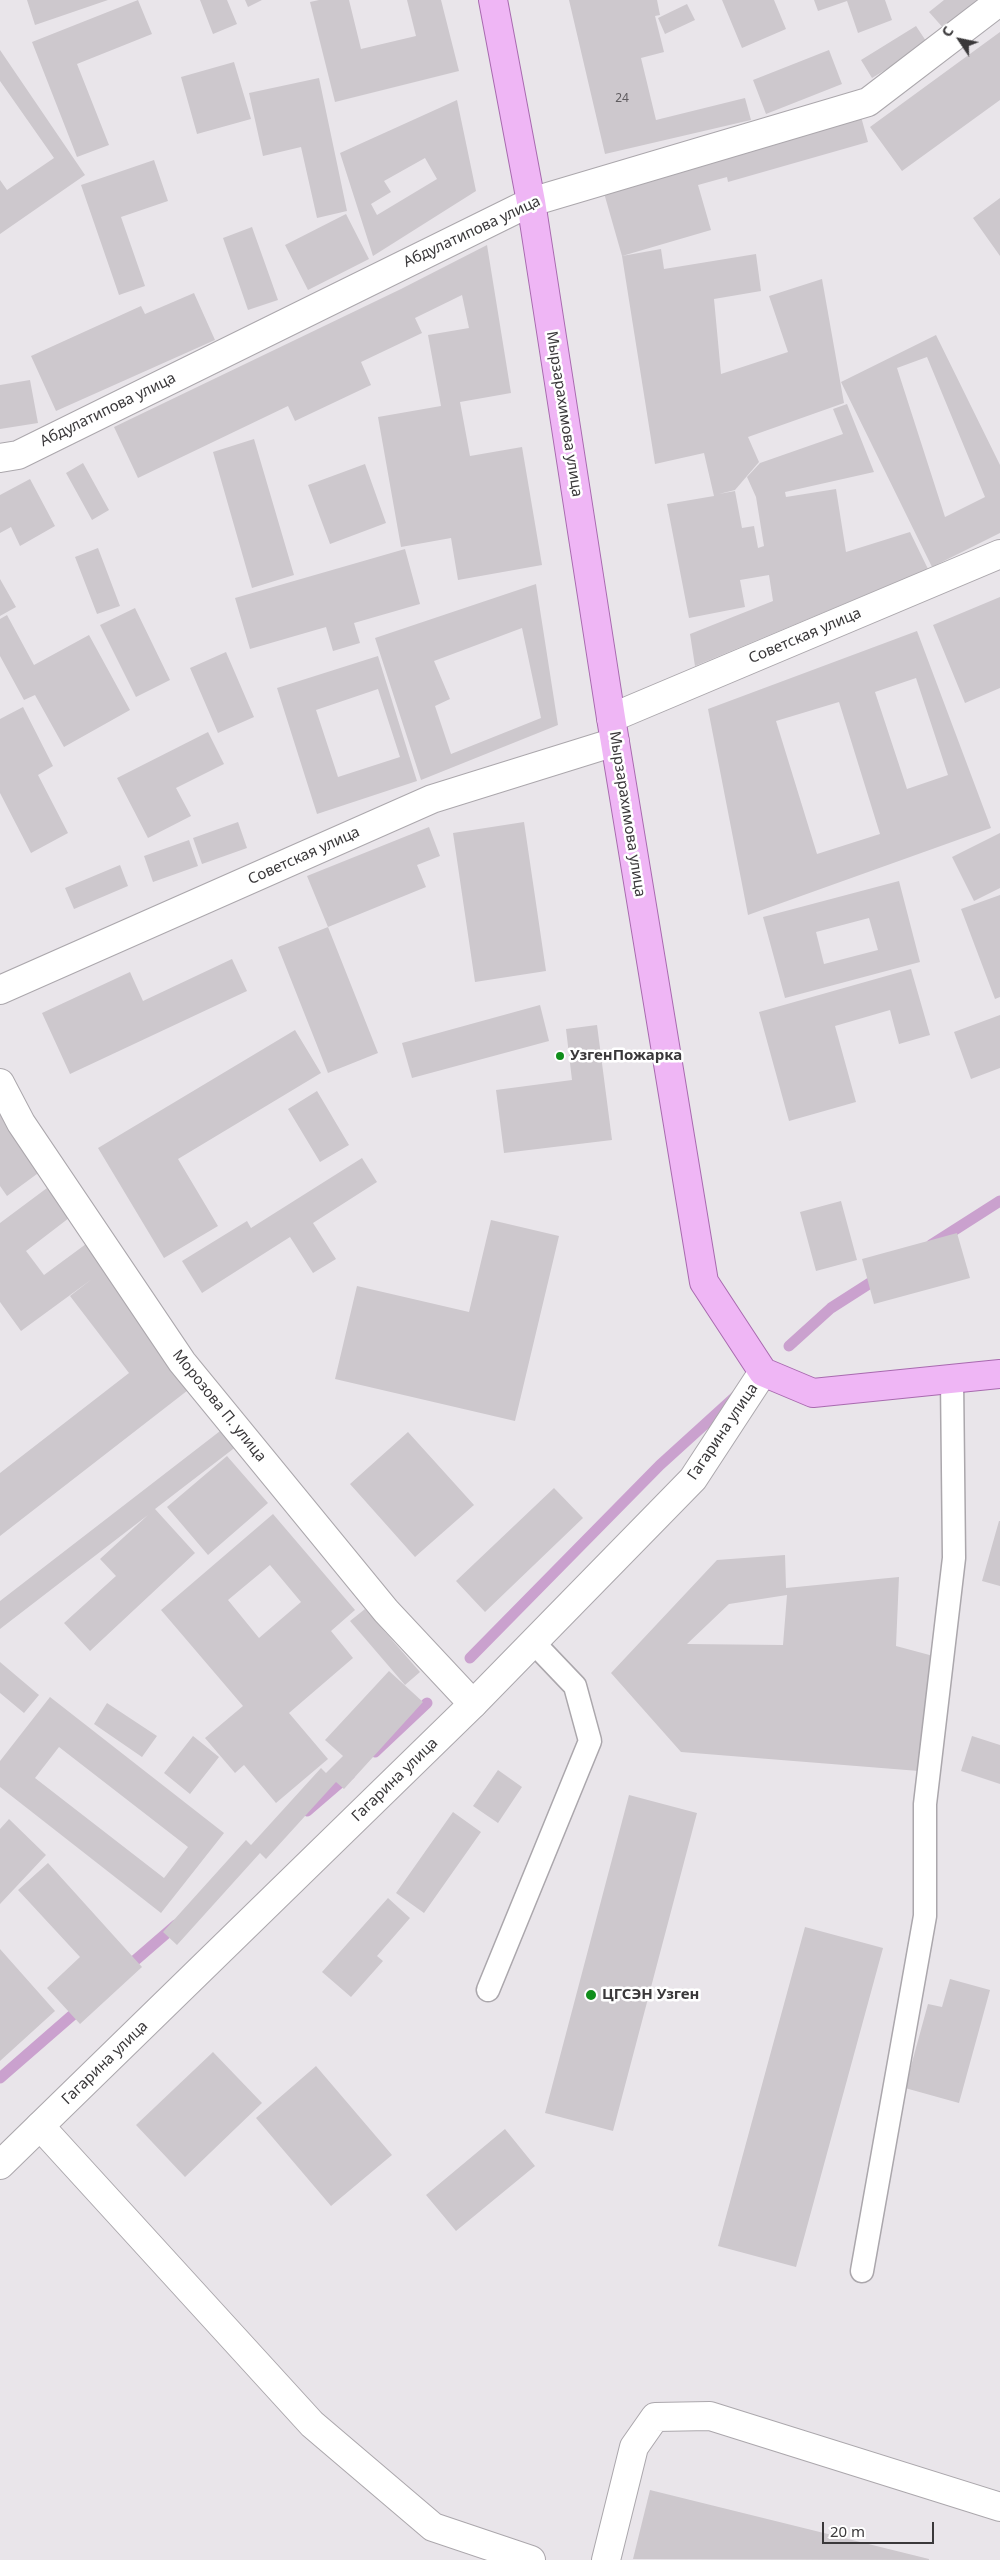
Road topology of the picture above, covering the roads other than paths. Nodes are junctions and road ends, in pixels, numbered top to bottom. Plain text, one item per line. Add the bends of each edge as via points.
1 (493, 0) edge
2 (1000, 1) edge
3 (531, 202) junction
4 (0, 458) edge
5 (1000, 554) edge
6 (613, 730) junction
7 (0, 990) edge
8 (0, 1083) edge
9 (763, 1372) junction
10 (1000, 1374) edge
11 (952, 1378) junction
12 (533, 1642) junction
13 (473, 1704) junction
14 (488, 1990) dead end
15 (40, 2126) junction
16 (0, 2165) edge
17 (862, 2271) dead end
18 (1000, 2507) edge
19 (531, 2560) edge
20 (606, 2560) edge

1 - 3 main road, Мырзарахимова улица
2 - 3 street, Абдулатипова улица via 868,102
3 - 4 street, Абдулатипова улица via 18,455
3 - 6 main road, Мырзарахимова улица
5 - 6 street, Советская улица
6 - 7 street, Советская улица via 432,799
6 - 9 main road, Мырзарахимова улица via 704,1282
8 - 13 street, Морозова П. улица via 21,1123 182,1362 386,1612
9 - 11 main road via 813,1393
9 - 12 street, Гагарина улица via 694,1479
10 - 11 main road
11 - 17 lane via 954,1558 925,1804 925,1916
12 - 13 street, Гагарина улица
12 - 14 lane via 575,1686 590,1741
13 - 15 street, Гагарина улица
15 - 16 street, Гагарина улица
15 - 19 street via 312,2424 433,2527
18 - 20 street via 710,2416 655,2417 634,2447

